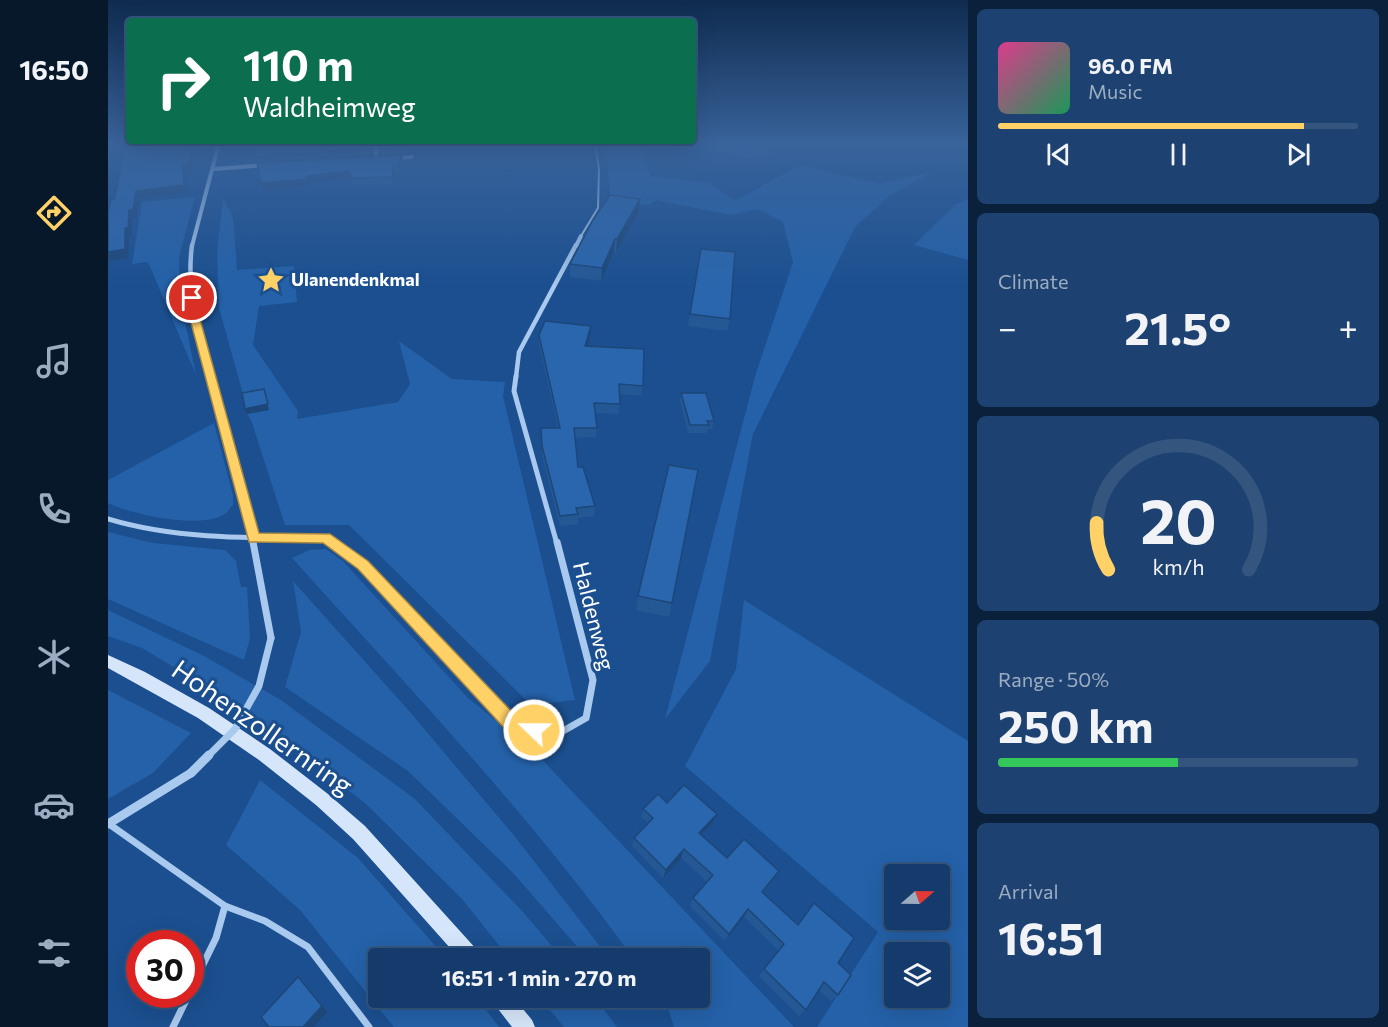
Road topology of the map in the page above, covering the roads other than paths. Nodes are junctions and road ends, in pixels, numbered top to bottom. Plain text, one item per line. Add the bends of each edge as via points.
1 (207, 191) edge
2 (598, 191) edge
3 (581, 236) joint
4 (108, 519) edge
5 (254, 538) junction
6 (108, 661) edge
7 (108, 824) edge
8 (225, 906) junction
9 (463, 948) edge
10 (204, 963) edge
11 (182, 1008) edge
12 (510, 1008) edge
13 (173, 1027) edge
14 (369, 1027) edge
15 (525, 1027) edge

1 - 5 street via 192,248 190,278 195,319
2 - 3 lane via 598,208
3 - 5 street, Haldenweg via 519,352 514,391 593,680 586,718 556,735 513,725 363,565 326,538
4 - 5 street via 140,529
5 - 7 street, bridge via 271,638 259,686 235,729 191,773
6 - 9 main road, Hohenzollernring via 201,711 350,824
7 - 8 lane
8 - 10 lane
8 - 14 lane via 266,921 308,946
11 - 13 lane
12 - 15 main road

